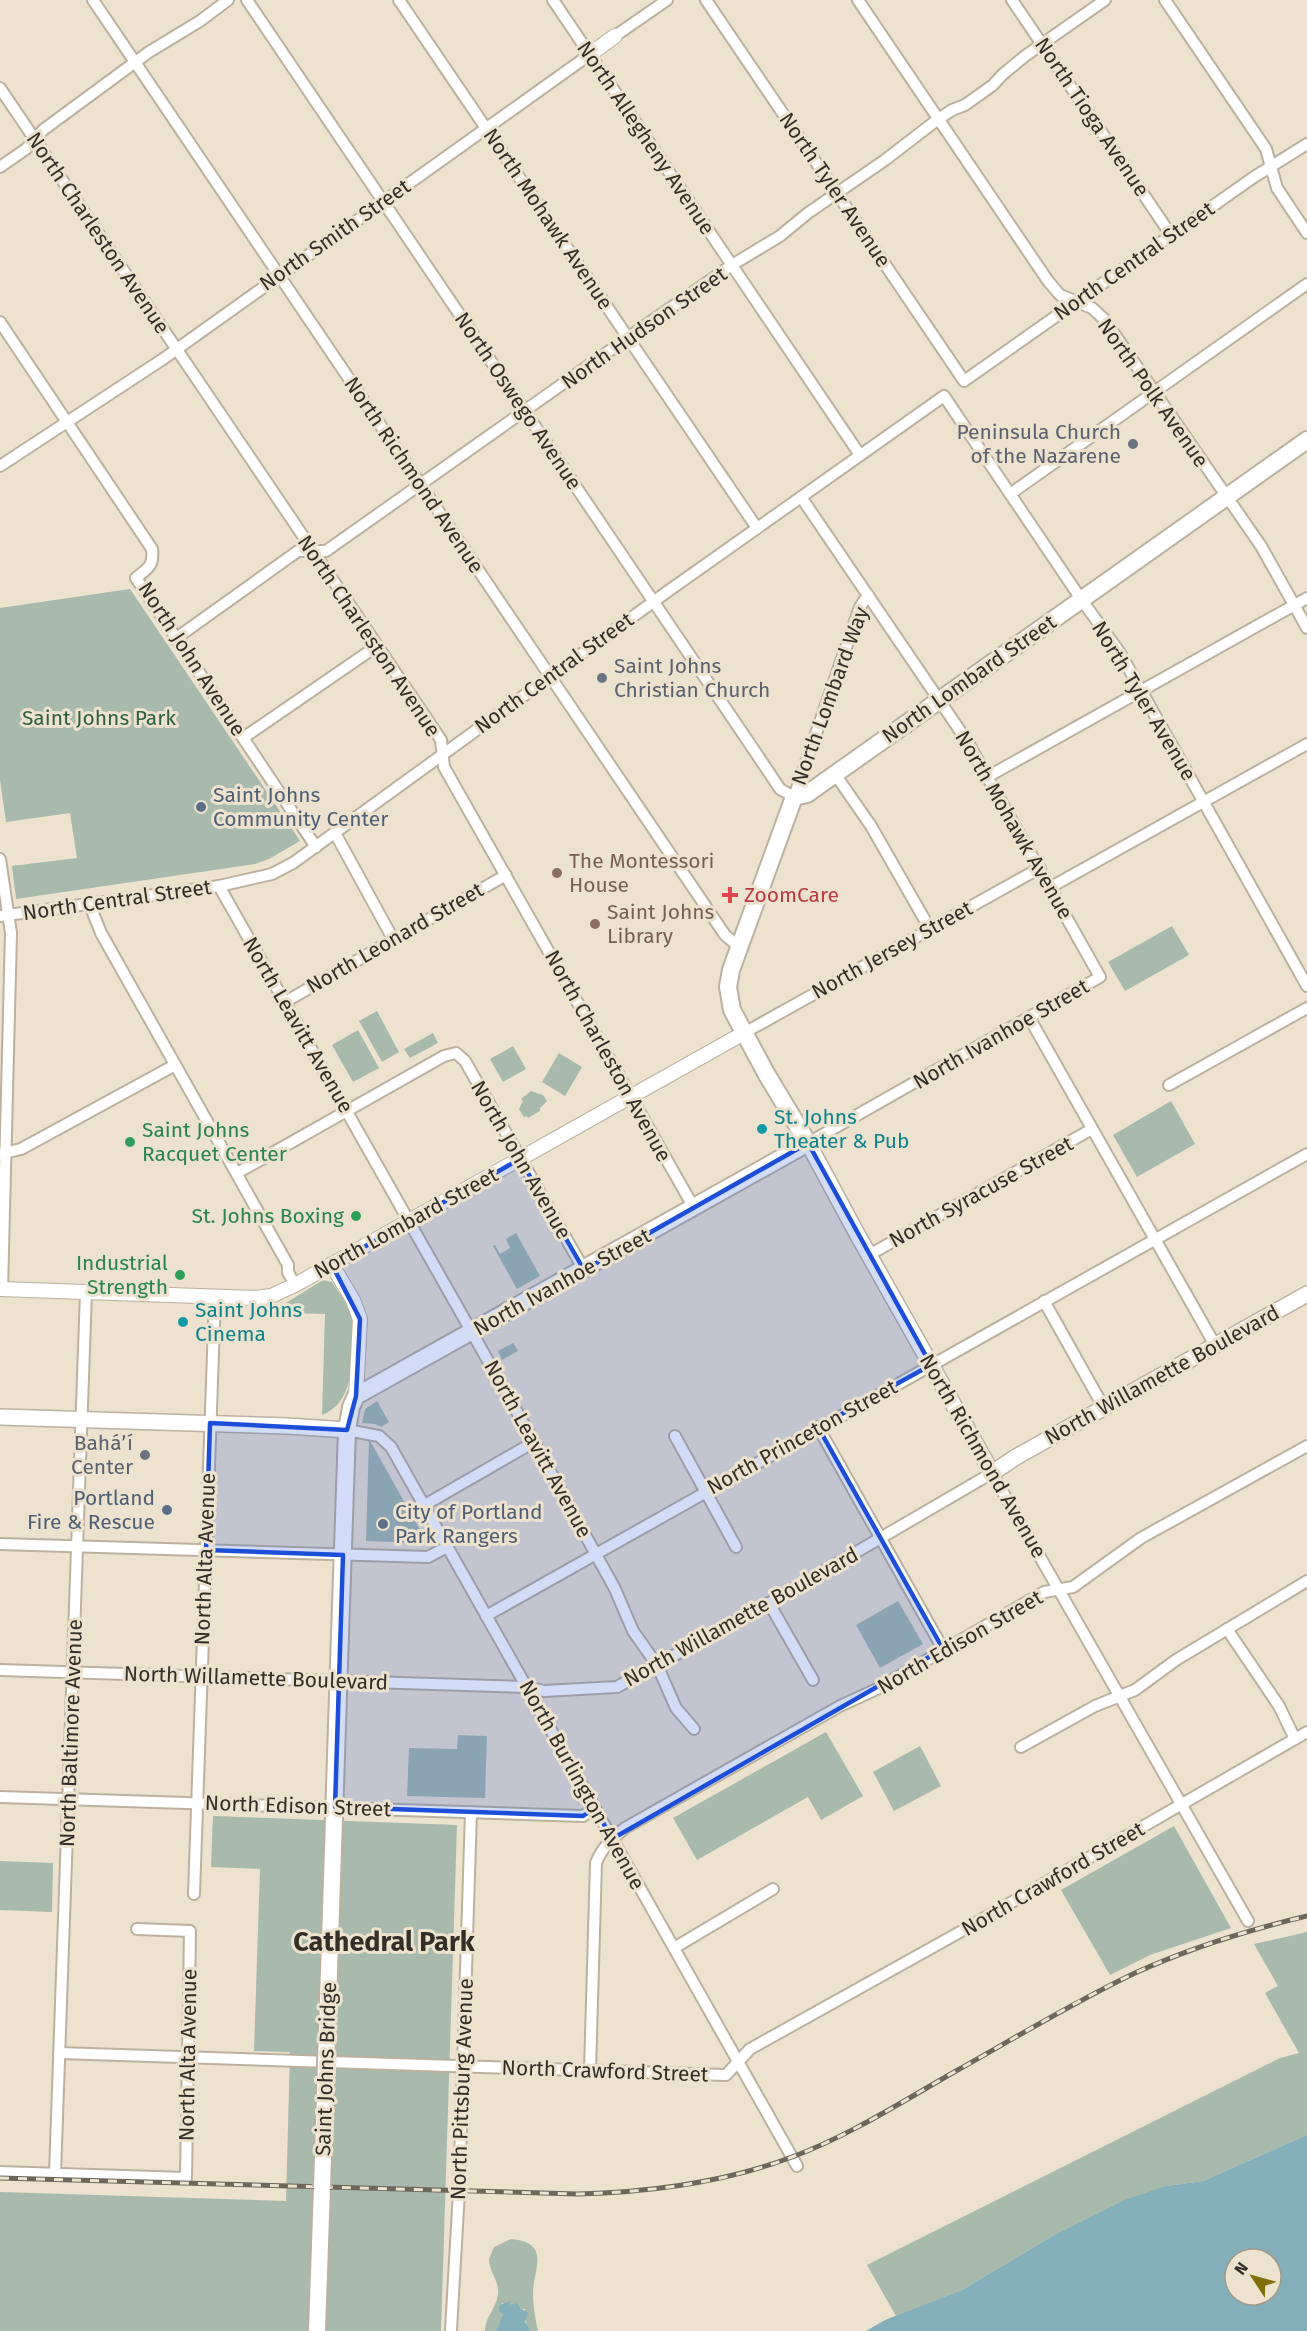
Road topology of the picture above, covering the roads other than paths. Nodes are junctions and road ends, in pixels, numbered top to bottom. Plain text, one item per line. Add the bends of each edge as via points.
1 (93, 0) edge
2 (228, 0) edge
3 (247, 0) edge
4 (399, 0) edge
5 (553, 0) edge
6 (667, 0) edge
7 (706, 0) edge
8 (858, 0) edge
9 (1012, 0) edge
10 (1105, 0) edge
11 (1166, 0) edge
12 (615, 36) joint
13 (1042, 44) junction
14 (590, 55) junction
15 (136, 63) junction
16 (0, 88) edge
17 (937, 120) junction
18 (486, 128) junction
19 (34, 140) junction
20 (1307, 144) edge
21 (0, 167) edge
22 (1271, 167) junction
23 (837, 192) junction
24 (383, 201) junction
25 (1307, 232) edge
26 (1171, 235) junction
27 (732, 266) junction
28 (279, 275) junction
29 (1307, 284) edge
30 (1076, 302) junction
31 (0, 322) edge
32 (628, 338) junction
33 (177, 349) junction
34 (964, 381) joint
35 (1154, 392) junction
36 (944, 396) joint
37 (525, 411) junction
38 (67, 423) junction
39 (1307, 440) edge
40 (860, 455) junction
41 (0, 466) edge
42 (419, 485) junction
43 (1010, 494) junction
44 (801, 496) junction
45 (1225, 498) junction
46 (757, 528) junction
47 (313, 551) junction
48 (868, 595) junction
49 (1307, 598) edge
50 (1081, 599) junction
51 (653, 602) junction
52 (1294, 605) junction
53 (1307, 628) edge
54 (175, 639) junction
55 (377, 646) junction
56 (551, 676) junction
57 (1141, 691) junction
58 (939, 700) junction
59 (243, 738) junction
60 (1307, 744) edge
61 (442, 755) junction
62 (835, 774) junction
63 (988, 776) junction
64 (794, 797) junction
65 (1203, 802) junction
66 (335, 833) junction
67 (316, 848) junction
68 (0, 860) edge
69 (1040, 868) junction
70 (506, 875) junction
71 (219, 886) junction
72 (1051, 887) junction
73 (89, 903) junction
74 (4, 916) edge
75 (930, 929) junction
76 (393, 939) junction
77 (739, 947) junction
78 (1100, 977) joint
79 (1307, 986) edge
80 (285, 1002) junction
81 (1307, 1008) edge
82 (1030, 1019) junction
83 (4, 1021) edge
84 (744, 1033) junction
85 (175, 1065) junction
86 (1169, 1085) dead end
87 (631, 1097) junction
88 (347, 1110) junction
89 (1092, 1129) junction
90 (808, 1143) junction
91 (2, 1154) edge
92 (1307, 1154) edge
93 (520, 1159) junction
94 (237, 1173) junction
95 (694, 1208) junction
96 (410, 1221) junction
97 (1155, 1239) junction
98 (869, 1255) junction
99 (332, 1265) junction
100 (584, 1270) junction
101 (295, 1286) junction
102 (1, 1289) edge
103 (86, 1293) junction
104 (1307, 1294) edge
105 (214, 1296) junction
106 (1044, 1301) junction
107 (472, 1332) junction
108 (1215, 1345) junction
109 (931, 1365) junction
110 (356, 1396) junction
111 (1104, 1408) junction
112 (0, 1417) edge
113 (82, 1420) junction
114 (210, 1423) junction
115 (818, 1427) junction
116 (347, 1430) junction
117 (675, 1436) dead end
118 (534, 1442) junction
119 (1307, 1446) edge
120 (992, 1473) junction
121 (706, 1491) junction
122 (423, 1506) junction
123 (880, 1539) junction
124 (0, 1544) edge
125 (78, 1547) junction
126 (447, 1547) junction
127 (735, 1547) dead end
128 (206, 1550) junction
129 (596, 1553) junction
130 (343, 1555) junction
131 (1307, 1581) edge
132 (1059, 1589) junction
133 (770, 1603) junction
134 (486, 1616) junction
135 (1227, 1629) junction
136 (943, 1649) junction
137 (657, 1665) junction
138 (0, 1670) edge
139 (73, 1673) junction
140 (202, 1677) junction
141 (813, 1680) dead end
142 (526, 1687) junction
143 (1119, 1696) junction
144 (694, 1729) dead end
145 (1307, 1732) edge
146 (1295, 1739) junction
147 (1021, 1747) dead end
148 (0, 1797) edge
149 (69, 1800) junction
150 (198, 1802) junction
151 (1181, 1806) junction
152 (595, 1808) junction
153 (471, 1812) junction
154 (612, 1839) junction
155 (773, 1889) dead end
156 (194, 1894) dead end
157 (1248, 1921) dead end
158 (137, 1929) dead end
159 (674, 1948) junction
160 (59, 2054) junction
161 (187, 2058) junction
162 (738, 2062) junction
163 (463, 2067) junction
164 (590, 2070) junction
165 (797, 2166) dead end
166 (0, 2172) edge
167 (55, 2174) junction
168 (317, 2331) edge
169 (444, 2331) edge
170 (451, 2331) edge

1 - 15 street, North Richmond Avenue
2 - 15 street
3 - 24 street, North Oswego Avenue
4 - 18 street, North Mohawk Avenue
5 - 14 street, North Allegheny Avenue
6 - 12 street, North Smith Street
7 - 23 street, North Tyler Avenue
8 - 17 street, North Polk Avenue
9 - 13 street, North Tioga Avenue
10 - 13 street, North Hudson Street
11 - 22 street via 1266,149
12 - 14 street, North Smith Street
13 - 17 street, North Hudson Street via 993,85
13 - 26 street, North Tioga Avenue
14 - 18 street, North Smith Street
14 - 27 street, North Allegheny Avenue
15 - 19 street
15 - 28 street, North Richmond Avenue
16 - 19 street, North Charleston Avenue
17 - 23 street, North Hudson Street
17 - 30 street, North Polk Avenue via 1048,281 1060,294
18 - 24 street, North Smith Street
18 - 32 street, North Mohawk Avenue
19 - 21 street
19 - 33 street, North Charleston Avenue
20 - 22 street, North Central Street
22 - 25 street via 1277,188
22 - 26 street, North Central Street
23 - 27 street, North Hudson Street via 780,236
23 - 34 street, North Tyler Avenue
24 - 28 street, North Smith Street
24 - 37 street, North Oswego Avenue
26 - 30 street, North Central Street
27 - 32 street, North Hudson Street
27 - 40 street, North Allegheny Avenue
28 - 33 street, North Smith Street
28 - 42 street, North Richmond Avenue
29 - 35 street
30 - 34 street, North Central Street
30 - 35 street, North Polk Avenue via 1092,308 1104,320
31 - 38 street, North John Avenue
32 - 37 street, North Hudson Street
32 - 46 street, North Mohawk Avenue
33 - 38 street, North Smith Street
33 - 47 street, North Charleston Avenue
35 - 43 street
35 - 45 street, North Polk Avenue
36 - 40 street, North Central Street
36 - 43 street, North Tyler Avenue
37 - 42 street, North Hudson Street
37 - 51 street, North Oswego Avenue
38 - 41 street, North Smith Street
38 - 54 street, North John Avenue via 152,549 153,560 136,578
39 - 45 main road, North Lombard Street
40 - 44 street, North Central Street
42 - 47 street, North Hudson Street via 326,551
42 - 56 street, North Richmond Avenue
43 - 50 street, North Tyler Avenue
44 - 46 street, North Central Street
44 - 48 street, North Mohawk Avenue
45 - 50 main road, North Lombard Street
45 - 52 street, North Polk Avenue via 1261,546
46 - 51 street, North Central Street
47 - 54 street, North Hudson Street via 298,552
47 - 55 street, North Charleston Avenue
48 - 58 street, North Mohawk Avenue
48 - 64 street, North Lombard Way via 860,607
49 - 52 street
50 - 57 street, North Tyler Avenue via 1113,642
50 - 58 main road, North Lombard Street
51 - 56 street, North Central Street
51 - 64 street, North Oswego Avenue via 780,789
52 - 53 street, North Polk Avenue
52 - 57 street
54 - 59 street, North John Avenue
55 - 59 street
55 - 61 street, North Charleston Avenue via 441,741
56 - 61 street, North Central Street
56 - 77 street, North Richmond Avenue via 725,935
57 - 63 street
57 - 65 street, North Tyler Avenue
58 - 62 main road, North Lombard Street
58 - 63 street, North Mohawk Avenue
59 - 67 street, North John Avenue
60 - 65 street
61 - 66 street, North Central Street
61 - 70 street, North Charleston Avenue via 444,767
62 - 64 main road, North Lombard Street via 807,794
62 - 75 street via 871,826
63 - 69 street, North Mohawk Avenue
64 - 77 main road
65 - 72 street
65 - 79 street, North Tyler Avenue
66 - 67 street, North Central Street
66 - 76 street
67 - 71 street, North Central Street via 272,874
68 - 74 street
69 - 72 street, North Mohawk Avenue
69 - 75 street, North Jersey Street
70 - 76 street, North Leonard Street
70 - 87 street, North Charleston Avenue
71 - 73 street, North Central Street
71 - 80 street, North Leavitt Avenue
72 - 78 street, North Mohawk Avenue
73 - 74 street, North Central Street
73 - 85 street via 100,933
74 - 83 street via 11,933
75 - 84 street, North Jersey Street
76 - 80 street, North Leonard Street
77 - 84 main road, North Richmond Avenue via 728,987 729,1001
78 - 82 street, North Ivanhoe Street
80 - 88 street, North Leavitt Avenue
81 - 86 street
82 - 89 street
82 - 90 street, North Ivanhoe Street
83 - 91 street
84 - 87 street, North Lombard Street
84 - 90 main road, North Richmond Avenue
85 - 91 street via 21,1149
85 - 94 street
87 - 93 street, North Lombard Street
87 - 95 street, North Charleston Avenue
88 - 93 street, North John Avenue via 456,1053 465,1061
88 - 94 street
88 - 96 street, North Leavitt Avenue
89 - 97 street
89 - 98 street, North Syracuse Street
90 - 95 main road, North Ivanhoe Street
90 - 98 main road, North Richmond Avenue
91 - 102 street
92 - 97 street, North Princeton Street
93 - 96 street, North Lombard Street
93 - 100 street, North John Avenue
94 - 101 street via 288,1265
95 - 100 main road, North Ivanhoe Street
96 - 99 street, North Lombard Street
96 - 107 street, North Leavitt Avenue
97 - 106 street, North Princeton Street
97 - 108 street
98 - 109 main road, North Richmond Avenue
99 - 101 street, North Lombard Street
99 - 110 street via 360,1319
100 - 107 main road, North Ivanhoe Street
101 - 105 street, North Lombard Street via 264,1298
102 - 103 street, North Lombard Street
103 - 105 street, North Lombard Street
103 - 113 street, North Baltimore Avenue
104 - 108 main road, North Willamette Boulevard
105 - 114 street, North Alta Avenue
106 - 109 street, North Princeton Street
106 - 111 street
107 - 110 main road, North Ivanhoe Street
107 - 118 street, North Leavitt Avenue
108 - 111 main road, North Willamette Boulevard
109 - 115 street, North Princeton Street
109 - 120 main road, North Richmond Avenue
110 - 116 main road
111 - 120 main road, North Willamette Boulevard
112 - 113 main road
113 - 114 main road
113 - 125 street, North Baltimore Avenue
114 - 116 main road
114 - 128 street, North Alta Avenue
115 - 121 street, North Princeton Street
115 - 123 street
116 - 122 street, North Burlington Avenue via 386,1440
116 - 130 main road, Saint Johns Bridge
117 - 121 street
118 - 122 street
118 - 129 street, North Leavitt Avenue
119 - 132 street, North Edison Street via 1141,1538 1072,1587
120 - 123 street, North Willamette Boulevard
120 - 132 street, North Richmond Avenue
121 - 127 street
121 - 129 street, North Princeton Street
122 - 126 street, North Burlington Avenue
123 - 133 street, North Willamette Boulevard
123 - 136 street
124 - 125 street
125 - 128 street
125 - 139 street, North Baltimore Avenue
126 - 130 street via 428,1557
126 - 134 street, North Burlington Avenue
128 - 130 street
128 - 140 street, North Alta Avenue
129 - 134 street, North Princeton Street
129 - 137 street, North Leavitt Avenue via 633,1631
130 - 168 main road, Saint Johns Bridge, bridge
131 - 135 street
132 - 136 street, North Edison Street via 1044,1592
132 - 143 street, North Richmond Avenue
133 - 137 street, North Willamette Boulevard
133 - 141 street
134 - 142 street, North Burlington Avenue
135 - 143 street via 1135,1690
135 - 146 street via 1279,1706
136 - 154 street, North Edison Street via 625,1828
137 - 142 street, North Willamette Boulevard via 613,1688
137 - 144 street, North Leavitt Avenue via 676,1708
138 - 139 street, North Willamette Boulevard
139 - 140 street, North Willamette Boulevard
139 - 149 street, North Baltimore Avenue
140 - 142 street, North Willamette Boulevard
140 - 150 street, North Alta Avenue
142 - 152 street, North Burlington Avenue
143 - 147 street
143 - 151 street, North Richmond Avenue
145 - 146 street, North Crawford Street
146 - 151 street, North Crawford Street
148 - 149 street, North Edison Street
149 - 150 street, North Edison Street
149 - 160 street, North Baltimore Avenue
150 - 153 street, North Edison Street
150 - 156 street, North Alta Avenue
151 - 157 street, North Richmond Avenue
151 - 162 street, North Crawford Street via 750,2049
152 - 153 street, North Edison Street via 583,1816
152 - 154 street, North Burlington Avenue
153 - 163 street, North Pittsburg Avenue
154 - 159 street, North Burlington Avenue
154 - 164 street via 596,1863
155 - 159 street
158 - 161 street, North Alta Avenue via 190,1931
159 - 162 street, North Burlington Avenue
160 - 161 street, North Crawford Street
160 - 167 street, North Baltimore Avenue
161 - 163 street, North Crawford Street
161 - 167 street, North Alta Avenue via 186,2178
162 - 164 street, North Crawford Street via 726,2075
162 - 165 street, North Burlington Avenue
163 - 164 street, North Crawford Street
163 - 170 street, North Pittsburg Avenue
166 - 167 street
169 - 170 street, North Pittsburg Avenue

